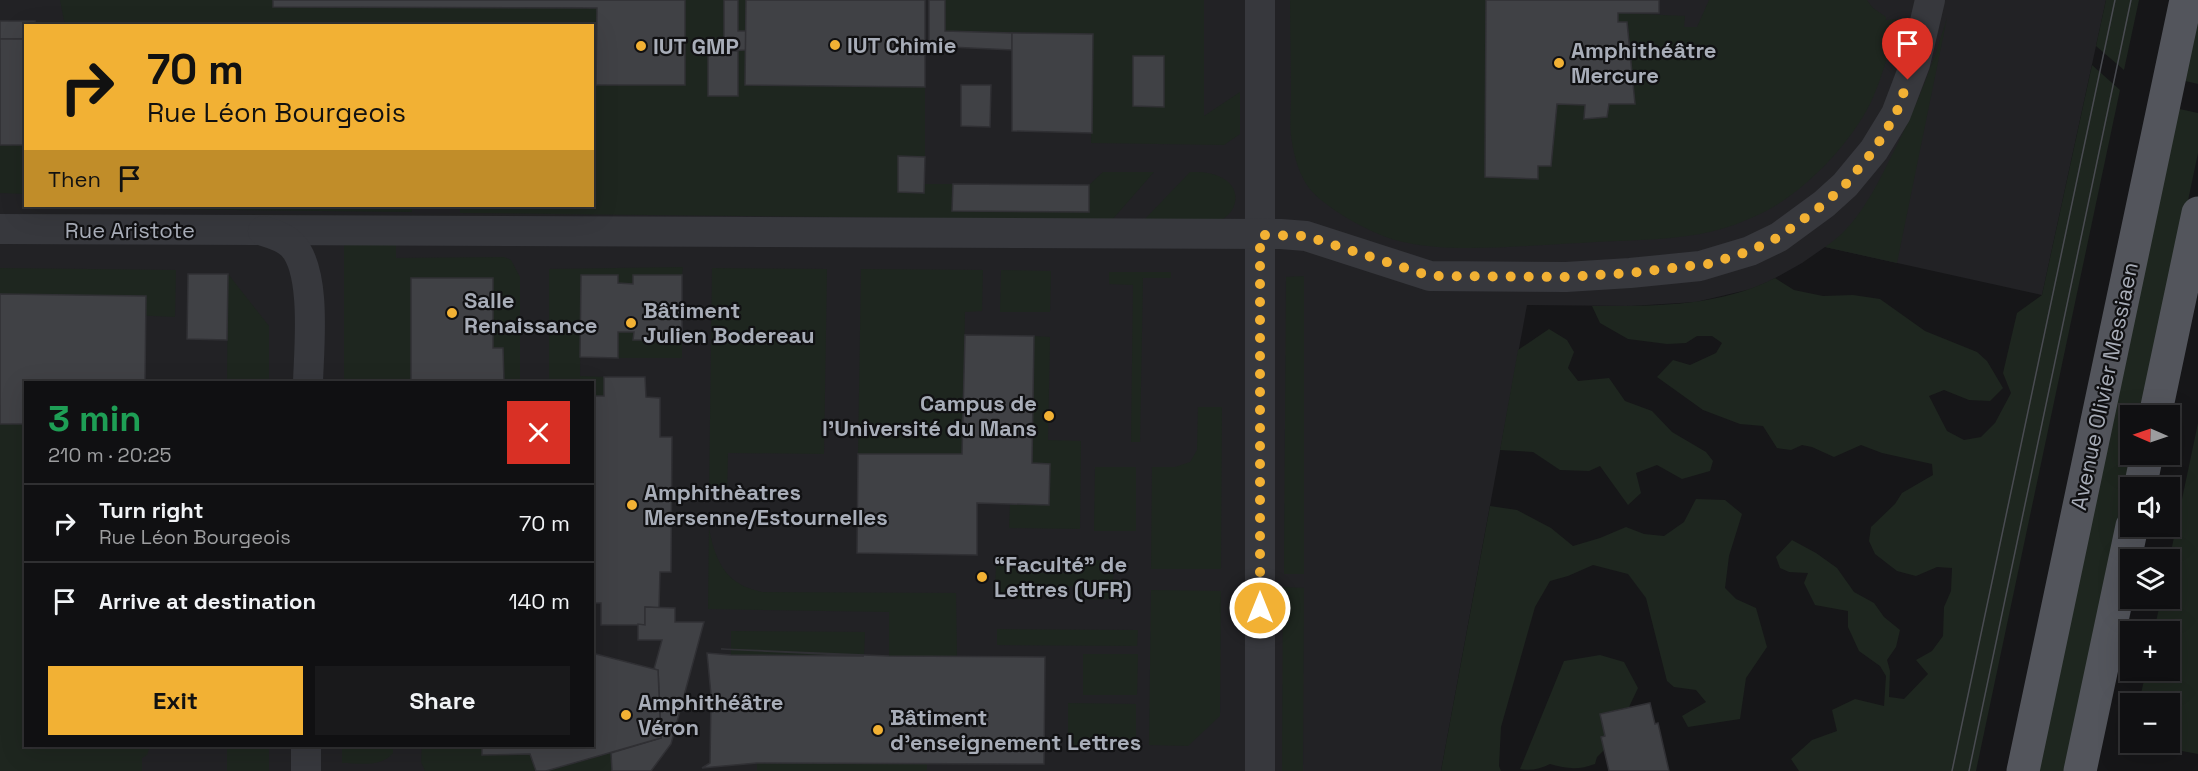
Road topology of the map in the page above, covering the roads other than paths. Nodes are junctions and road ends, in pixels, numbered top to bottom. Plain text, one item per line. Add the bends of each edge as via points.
1 (1260, 0) edge
2 (1930, 0) edge
3 (2186, 0) edge
4 (2198, 213) edge
5 (0, 229) edge
6 (260, 231) junction
7 (1271, 235) junction
8 (308, 381) edge
9 (2157, 405) edge
10 (2130, 537) edge
11 (306, 747) edge
12 (306, 771) edge
13 (1260, 771) edge
14 (2023, 771) edge
15 (2080, 771) edge

1 - 7 street
2 - 7 street, Rue Aristote via 1915,64 1896,114 1874,150 1845,185 1799,224 1750,251 1708,264 1641,272 1566,277 1430,276 1306,236
3 - 14 main road, Avenue Olivier Messiaen
4 - 9 main road
5 - 6 street, Rue Aristote
6 - 7 street, Rue Aristote
6 - 8 street via 292,245 303,261 309,297
7 - 13 street
10 - 15 main road
11 - 12 street

